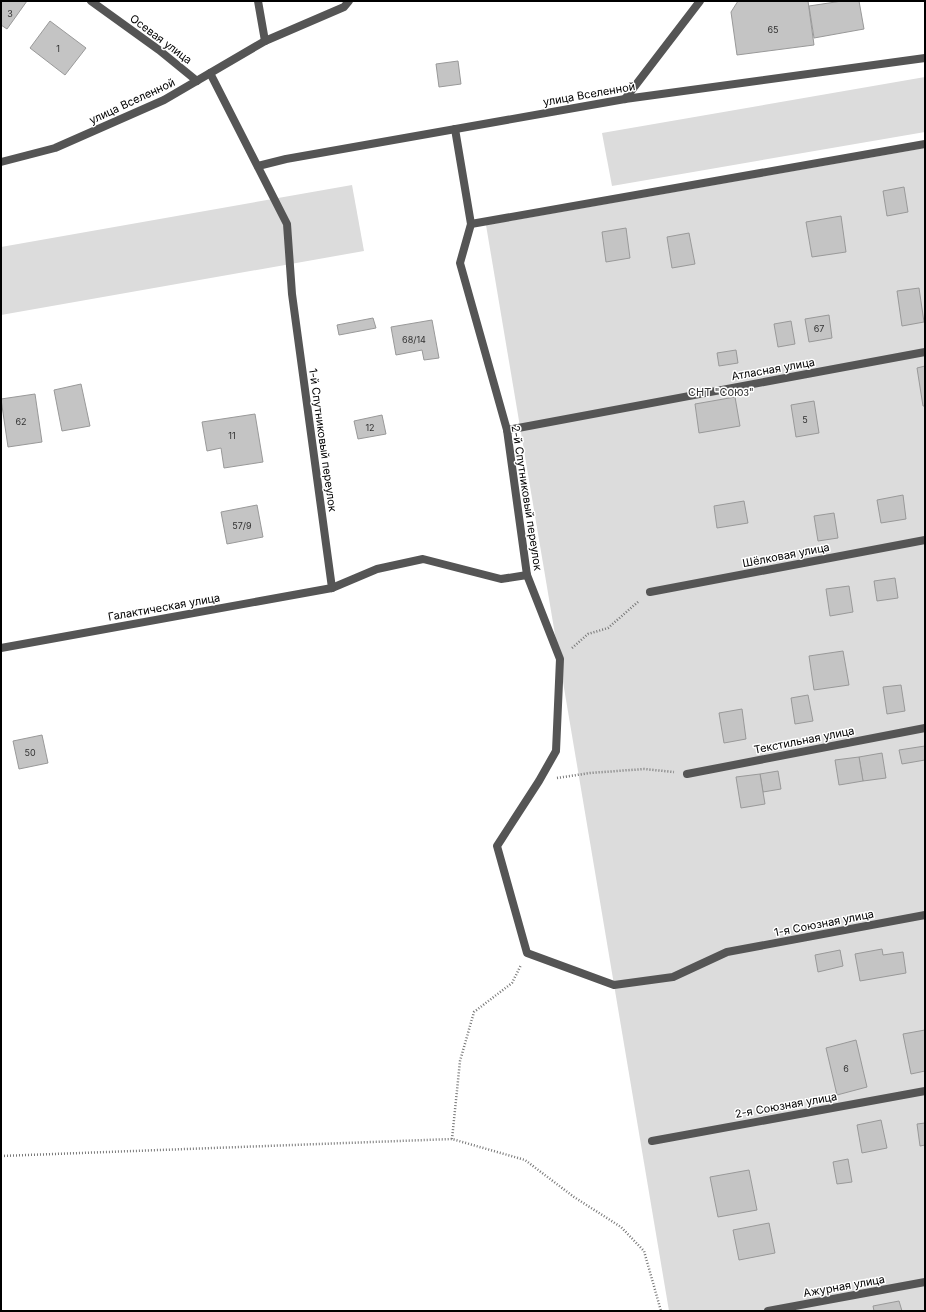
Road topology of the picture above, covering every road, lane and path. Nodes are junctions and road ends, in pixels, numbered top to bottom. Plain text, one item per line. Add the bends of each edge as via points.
1 (92, 1) edge
2 (258, 1) edge
3 (349, 1) edge
4 (700, 1) edge
5 (265, 41) junction
6 (925, 58) edge
7 (210, 73) junction
8 (197, 81) junction
9 (625, 99) junction
10 (455, 129) junction
11 (925, 144) edge
12 (1, 162) edge
13 (258, 166) junction
14 (471, 224) junction
15 (925, 352) edge
16 (507, 430) junction
17 (925, 540) edge
18 (527, 575) junction
19 (332, 588) junction
20 (650, 592) joint
21 (1, 648) edge
22 (560, 659) junction
23 (925, 728) edge
24 (687, 774) joint
25 (539, 781) junction
26 (925, 915) edge
27 (526, 953) junction
28 (925, 1091) edge
29 (452, 1140) junction
30 (652, 1141) dead end
31 (1, 1156) edge
32 (925, 1282) edge
33 (661, 1311) edge
34 (768, 1311) edge

1 - 8 street, Осевая улица
2 - 5 street
3 - 5 street, улица Вселенной via 344,8
4 - 9 street
5 - 7 street, улица Вселенной
6 - 9 street, улица Вселенной
7 - 8 street, улица Вселенной
7 - 13 street, 1-й Спутниковый переулок
8 - 12 street, улица Вселенной via 164,100 55,148
9 - 10 street, улица Вселенной
10 - 13 street, улица Вселенной
10 - 14 street, 2-й Спутниковый переулок
11 - 14 street
13 - 19 street, 1-й Спутниковый переулок via 287,224 292,294
14 - 16 street, 2-й Спутниковый переулок via 460,263
15 - 16 street, Атласная улица
16 - 18 street, 2-й Спутниковый переулок
17 - 20 street, Шёлковая улица
18 - 19 street, Галактическая улица via 501,579 423,559 377,569
18 - 22 street, 2-й Спутниковый переулок
19 - 21 street, Галактическая улица
20 - 22 path via 608,628 588,634
22 - 25 street, 2-й Спутниковый переулок via 556,751
23 - 24 street, Текстильная улица
24 - 25 path via 644,769 590,773
25 - 27 street, 2-й Спутниковый переулок via 497,846
26 - 27 street, 1-я Союзная улица via 727,952 673,977 614,985
27 - 29 path via 512,982 474,1012 460,1061
28 - 30 street, 2-я Союзная улица
29 - 31 path
29 - 33 path via 525,1160 574,1197 621,1227 644,1251
32 - 34 street, Ажурная улица

